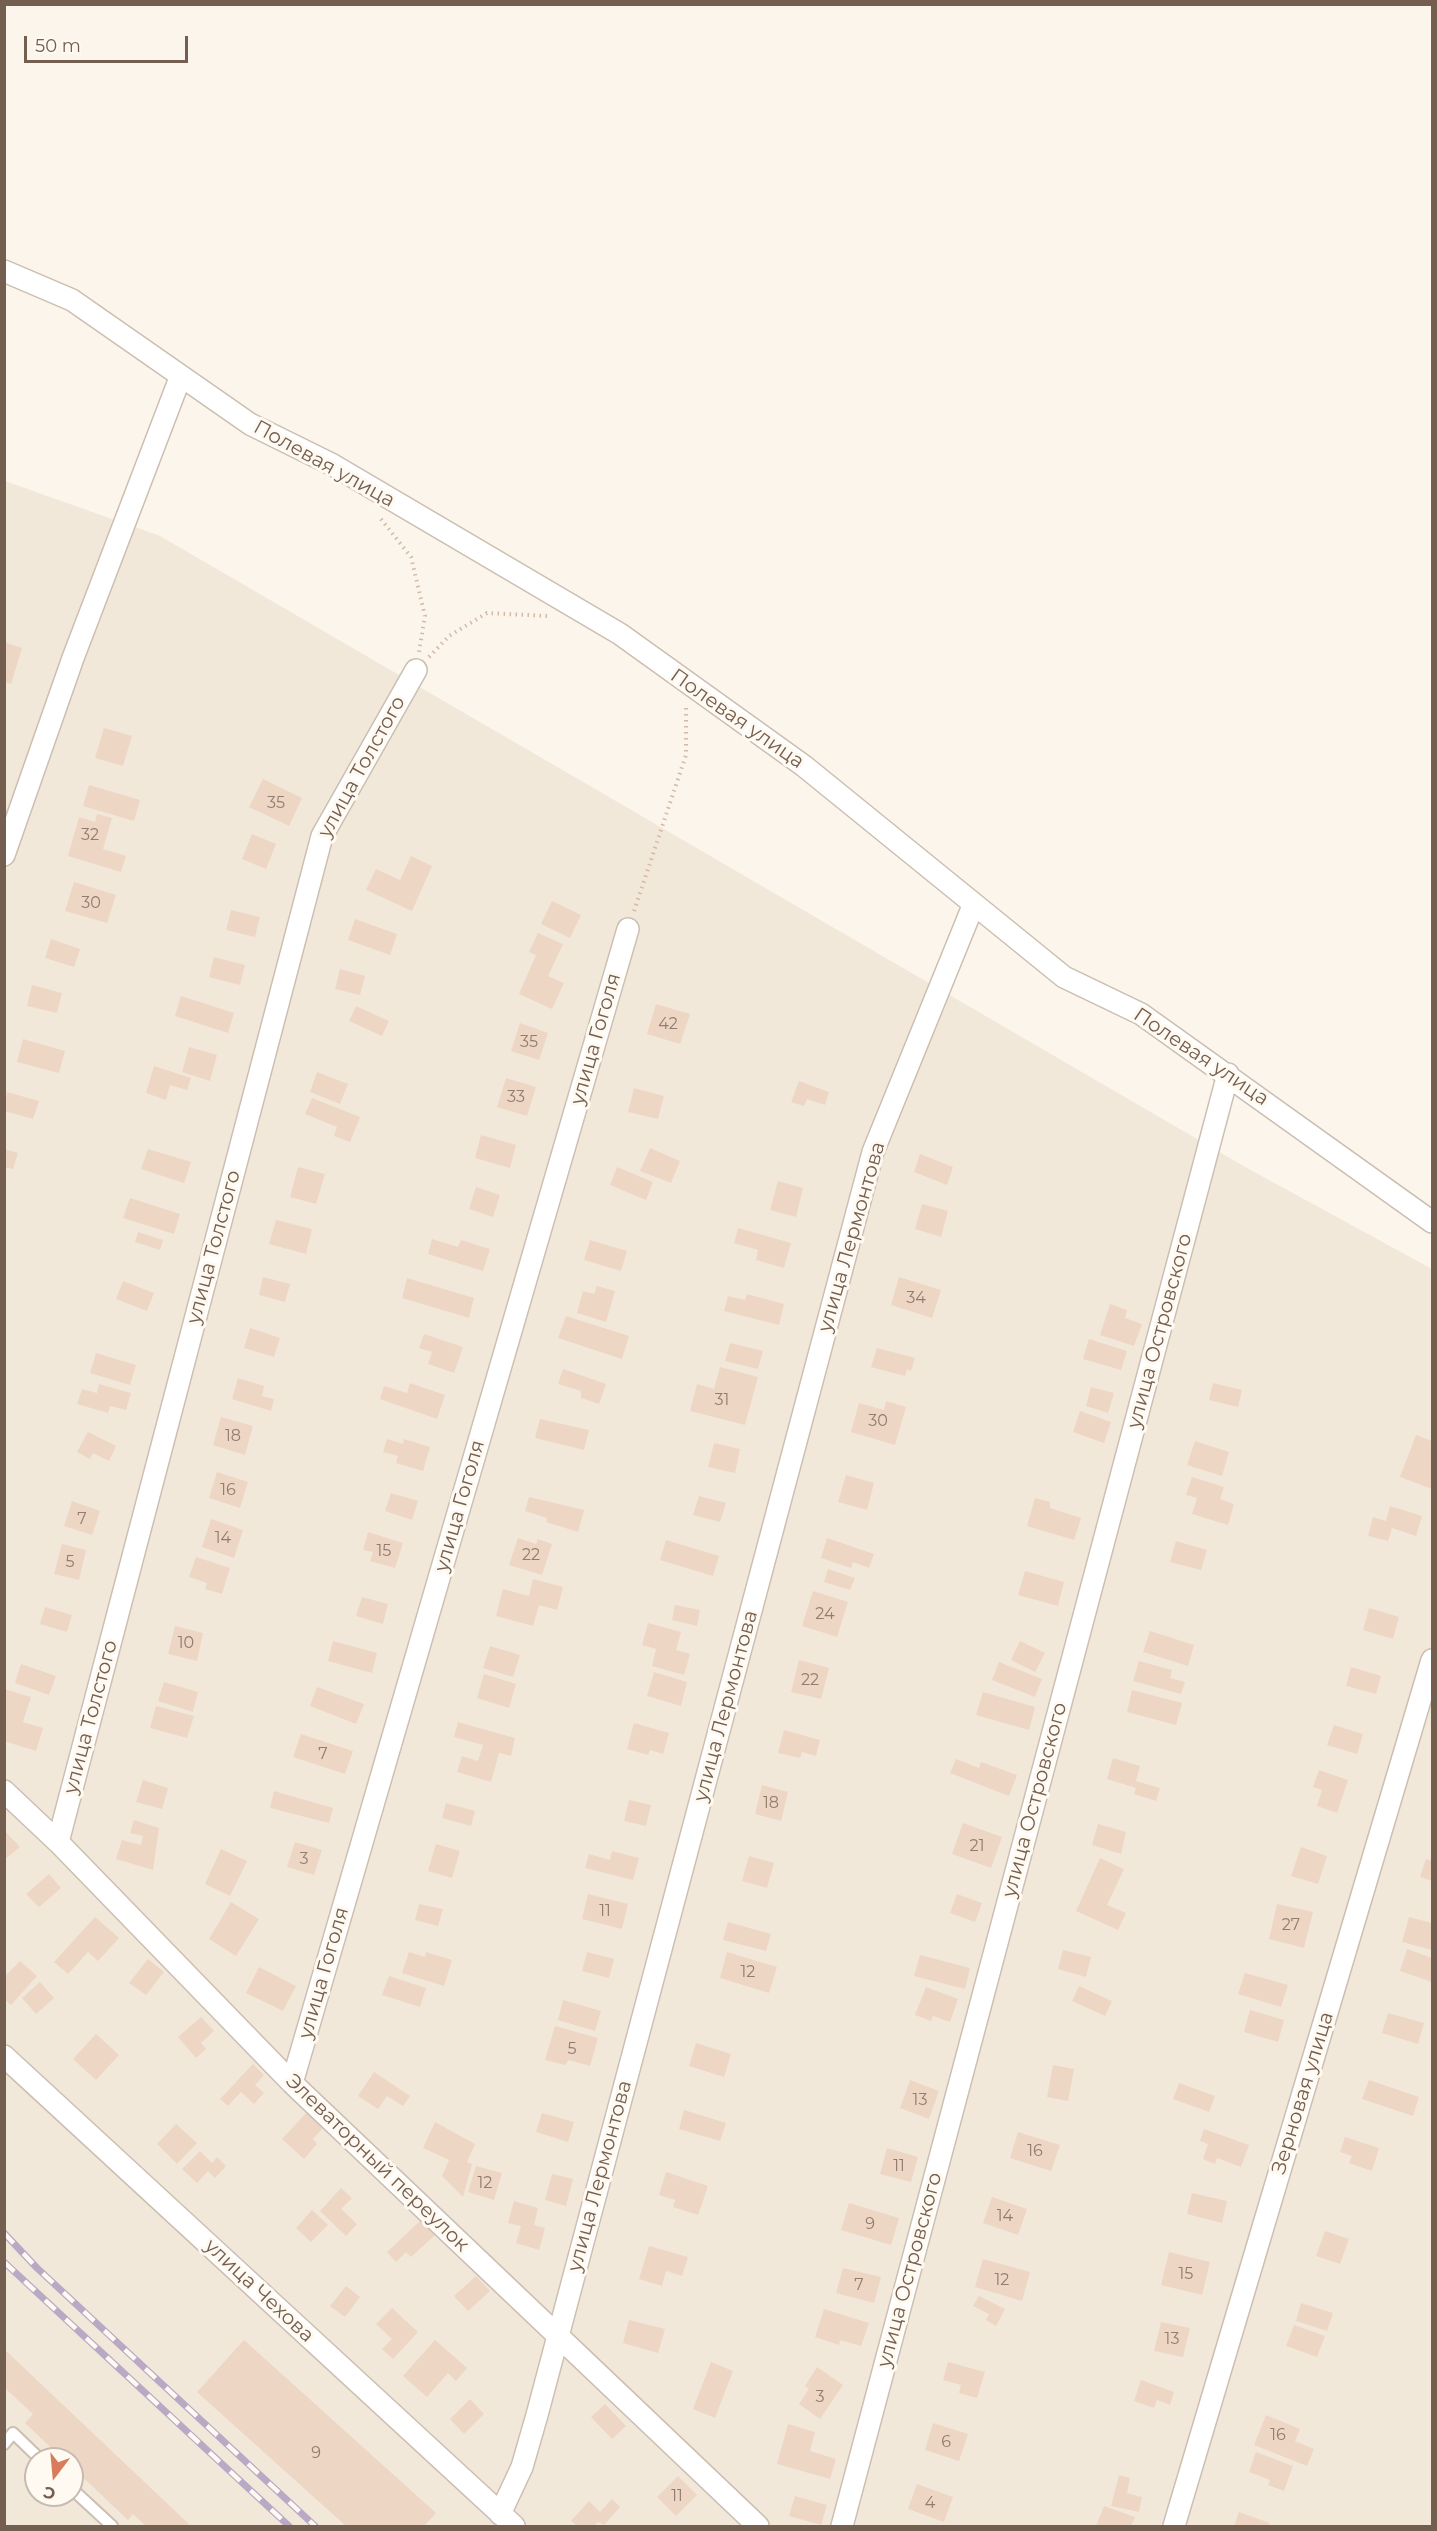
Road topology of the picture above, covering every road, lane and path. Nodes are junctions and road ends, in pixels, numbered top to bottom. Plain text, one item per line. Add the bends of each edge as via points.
1 (4, 271) edge
2 (180, 378) junction
3 (376, 512) dead end
4 (550, 616) dead end
5 (416, 670) junction
6 (680, 680) junction
7 (4, 855) edge
8 (973, 906) junction
9 (628, 929) joint
10 (1228, 1074) junction
11 (1432, 1222) edge
12 (1432, 1660) edge
13 (4, 1791) edge
14 (58, 1842) junction
15 (4, 2056) edge
16 (292, 2083) junction
17 (558, 2336) junction
18 (4, 2444) edge
19 (28, 2447) edge
20 (84, 2500) edge
21 (507, 2520) edge
22 (111, 2526) edge
23 (758, 2526) edge
24 (842, 2526) edge
25 (1174, 2526) edge

1 - 2 street, Полевая улица via 72,300
2 - 6 street, Полевая улица via 250,424 333,465 620,634
2 - 7 street via 73,658
3 - 5 path via 411,557 425,616
4 - 5 path via 487,613 450,636
5 - 14 street, улица Толстого via 322,836
6 - 8 street, Полевая улица via 804,766
6 - 9 path via 688,718 686,755
8 - 10 street, Полевая улица via 1064,978 1141,1014
8 - 17 street, улица Лермонтова via 873,1152
9 - 16 street, улица Гоголя
10 - 11 street, Полевая улица
10 - 24 street, улица Островского
12 - 25 street, Зерновая улица
13 - 14 street, Элеваторный переулок
14 - 16 street, Элеваторный переулок
15 - 21 street, улица Чехова
16 - 17 street, Элеваторный переулок
17 - 21 street, улица Лермонтова
17 - 23 street, Элеваторный переулок
18 - 19 lane via 13,2433
20 - 22 lane

